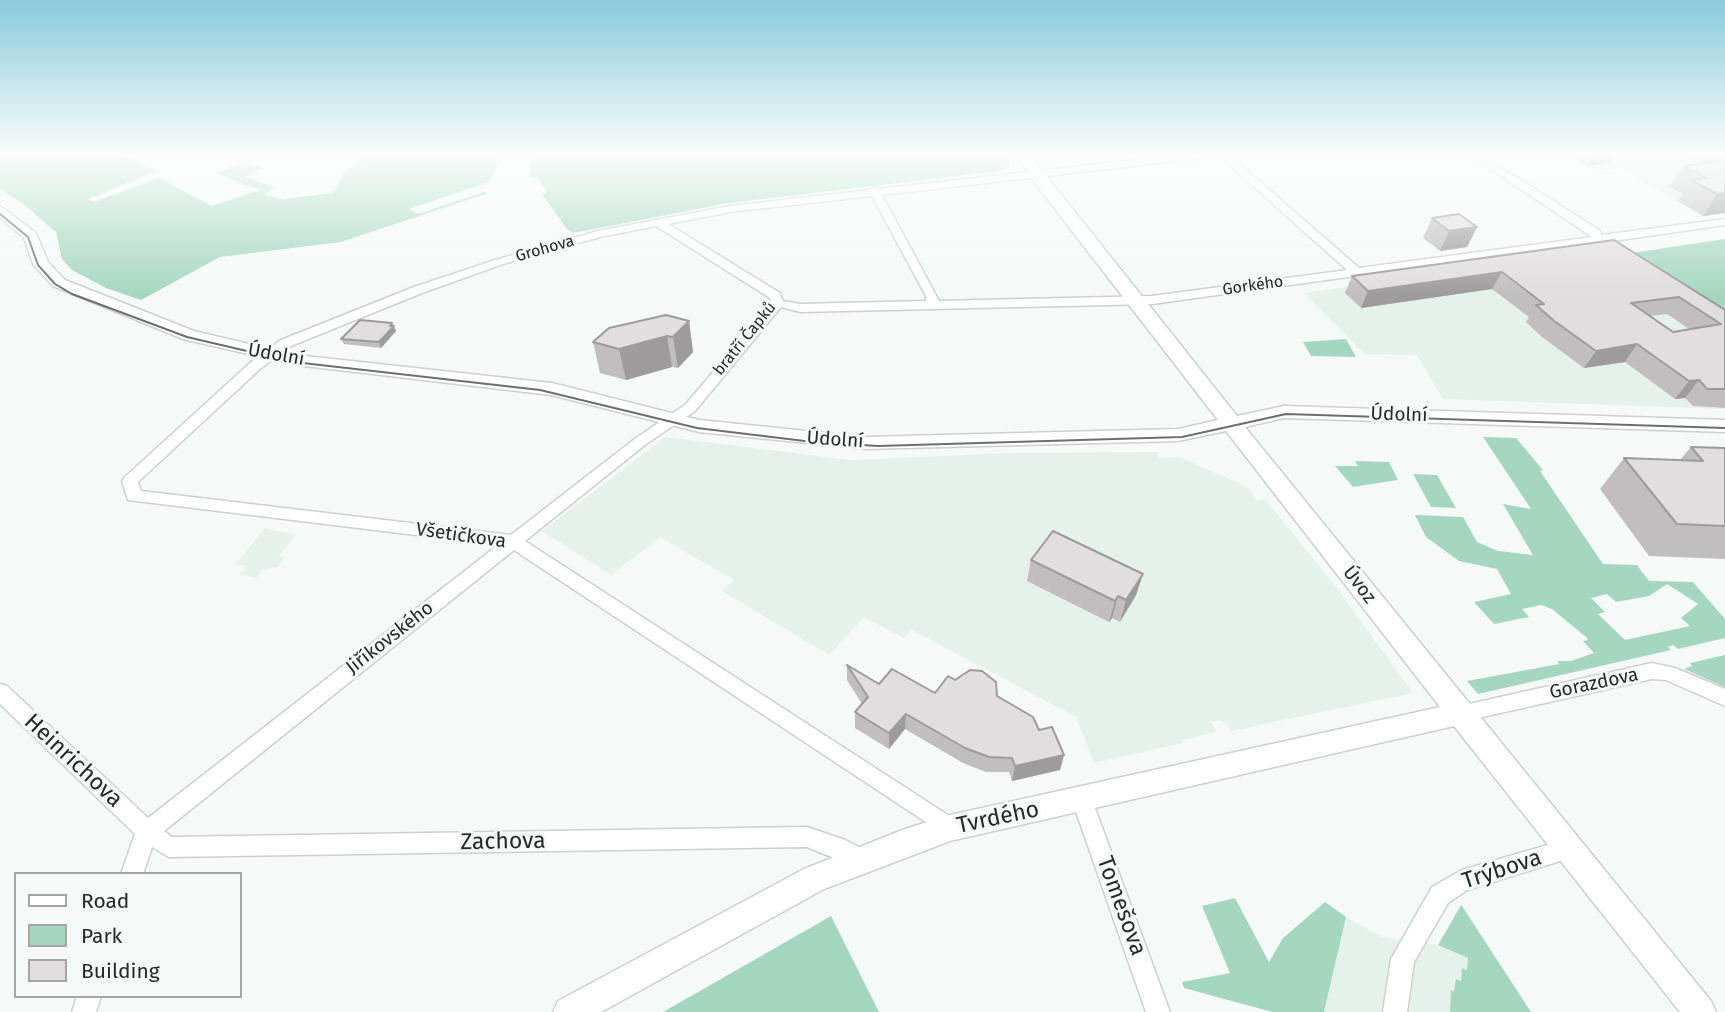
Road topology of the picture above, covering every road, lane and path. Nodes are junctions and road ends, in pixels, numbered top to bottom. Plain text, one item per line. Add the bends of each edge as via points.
1 (798, 201) edge
2 (880, 201) edge
3 (1057, 201) edge
4 (1276, 201) edge
5 (1547, 201) edge
6 (0, 210) edge
7 (657, 222) junction
8 (1725, 222) edge
9 (1598, 239) junction
10 (1616, 255) edge
11 (1356, 272) junction
12 (1134, 300) junction
13 (778, 303) junction
14 (933, 305) junction
15 (269, 355) junction
16 (671, 421) junction
17 (1232, 422) junction
18 (1725, 426) edge
19 (513, 541) junction
20 (0, 692) edge
21 (1725, 698) edge
22 (1460, 714) junction
23 (1082, 800) junction
24 (950, 828) junction
25 (146, 831) junction
26 (1569, 849) junction
27 (860, 859) junction
28 (133, 872) edge
29 (569, 1012) edge
30 (1158, 1012) edge
31 (1395, 1012) edge
32 (1700, 1012) edge

1 - 7 street, Grohova
2 - 14 street
3 - 12 street, Úvoz
4 - 11 street
5 - 9 street via 1595,232
6 - 15 street, Údolní via 28,232 47,272 70,289 170,329
7 - 13 street, bratří Čapků via 776,296
7 - 15 street, Grohova via 499,262 300,335
8 - 9 street, Gorkého
9 - 10 street
9 - 11 street, Gorkého
11 - 12 street, Gorkého
12 - 14 street, Gorkého
12 - 17 street, Úvoz
13 - 14 street, Gorkého via 800,308
13 - 16 street, bratří Čapků via 690,408
15 - 16 street, Údolní via 543,387
15 - 19 street, Všetičkova via 130,481 134,496
16 - 17 street, Údolní via 866,443 1167,435
16 - 19 street, Jiříkovského
17 - 18 street, Údolní via 1261,414 1299,412
17 - 22 street, Úvoz
19 - 24 street, Všetičkova
19 - 25 street, Jiříkovského
20 - 25 street, Heinrichova
21 - 22 street, Gorazdova via 1653,671
22 - 23 street, Tvrdého
22 - 26 street, Úvoz
23 - 24 street, Tvrdého
23 - 30 street, Tomešova
24 - 27 street, Tvrdého
25 - 27 street, Zachova via 169,847 807,837
25 - 28 street
26 - 31 street, Trýbova via 1462,881 1440,895 1403,959
26 - 32 street, Úvoz
27 - 29 street, Tvrdého via 789,892

